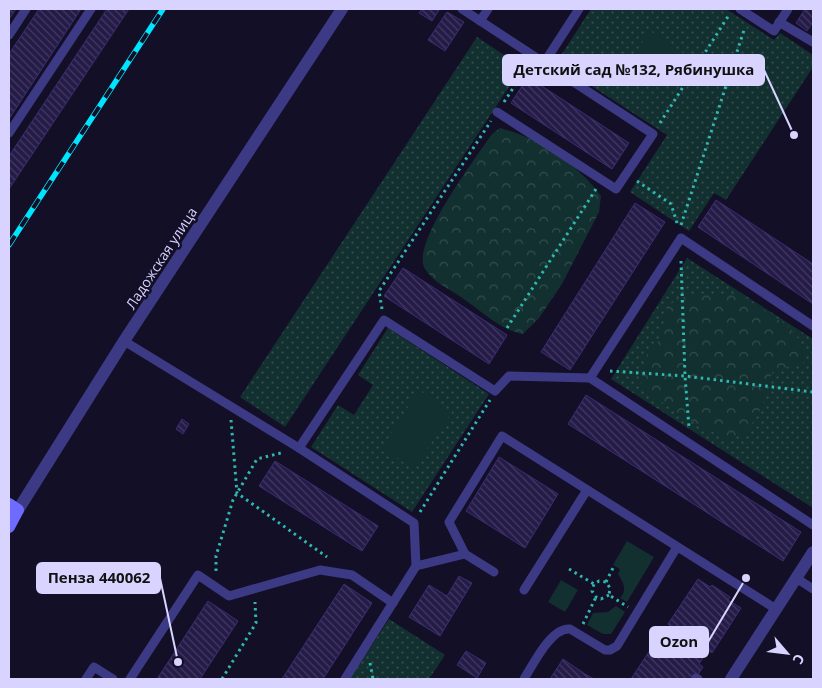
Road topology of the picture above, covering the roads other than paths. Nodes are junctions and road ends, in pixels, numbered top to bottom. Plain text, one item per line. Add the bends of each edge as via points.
1 (26, 9) edge
2 (92, 9) edge
3 (342, 9) edge
4 (462, 9) edge
5 (488, 9) edge
6 (579, 9) edge
7 (740, 9) edge
8 (788, 9) edge
9 (480, 21) junction
10 (779, 22) junction
11 (9, 35) edge
12 (813, 42) edge
13 (544, 63) junction
14 (497, 112) road end
15 (9, 133) edge
16 (813, 326) edge
17 (124, 341) junction
18 (590, 378) junction
19 (299, 448) junction
20 (587, 490) junction
21 (13, 507) edge
22 (813, 525) edge
23 (9, 527) edge
24 (677, 547) junction
25 (813, 552) edge
26 (465, 554) junction
27 (416, 566) junction
28 (494, 572) dead end
29 (796, 578) junction
30 (813, 589) edge
31 (524, 590) dead end
32 (393, 603) junction
33 (776, 609) junction
34 (86, 679) edge
35 (112, 679) edge
36 (130, 679) edge
37 (345, 679) edge
38 (524, 679) edge
39 (730, 679) edge

1 - 11 lane
2 - 15 lane
3 - 17 street, Ладожская улица
4 - 9 lane
5 - 9 lane
6 - 13 lane
7 - 10 lane via 774,31
8 - 10 lane
9 - 13 lane
10 - 12 lane
13 - 14 lane via 653,134 616,189
16 - 18 lane via 681,238
17 - 19 lane
17 - 21 street, Ладожская улица
18 - 19 lane via 509,376 495,391 384,320
18 - 22 lane
19 - 27 lane via 414,523
20 - 24 lane
20 - 26 lane via 502,436 449,522
20 - 31 lane
21 - 23 street, Ладожская улица
24 - 33 lane
24 - 38 lane via 617,646 605,650 565,629 550,638
25 - 29 street
26 - 27 lane
26 - 28 lane
27 - 32 lane
29 - 30 lane
29 - 33 street
32 - 36 lane via 352,575 320,570 230,596 198,575
32 - 37 lane
33 - 39 street
34 - 35 lane via 94,667

